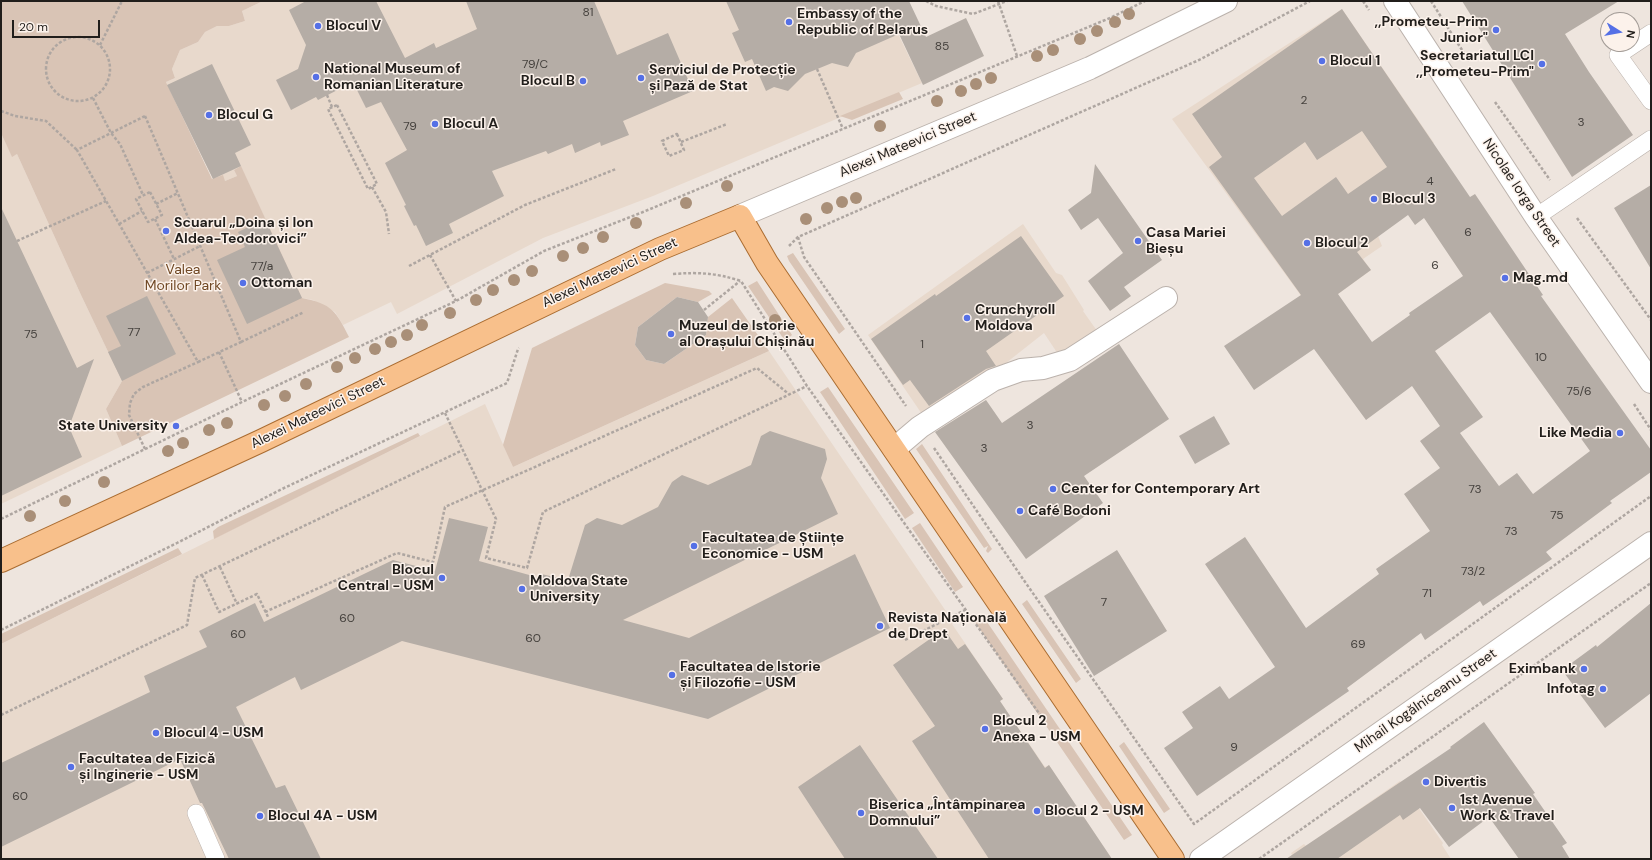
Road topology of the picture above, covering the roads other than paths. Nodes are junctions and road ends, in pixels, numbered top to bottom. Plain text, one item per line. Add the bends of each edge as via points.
1 (1226, 1) edge
2 (1395, 1) edge
3 (1651, 33) edge
4 (1651, 101) edge
5 (1651, 139) edge
6 (740, 216) junction
7 (1536, 217) junction
8 (1166, 298) dead end
9 (1651, 382) edge
10 (894, 449) junction
11 (1651, 543) edge
12 (1, 561) edge
13 (196, 813) dead end
14 (216, 859) edge
15 (1173, 859) edge
16 (1201, 859) edge

1 - 6 main road, Alexei Mateevici Street via 1090,68
2 - 7 main road, Nicolae Iorga Street
3 - 4 lane via 1618,55
5 - 7 lane
6 - 10 main road via 766,263
6 - 12 main road, Alexei Mateevici Street via 660,249 260,441
7 - 9 main road, Nicolae Iorga Street
8 - 10 main road via 1070,360 1043,368 1021,370 992,380 920,427
10 - 15 main road
11 - 16 main road, Mihail Kogălniceanu Street
13 - 14 lane

